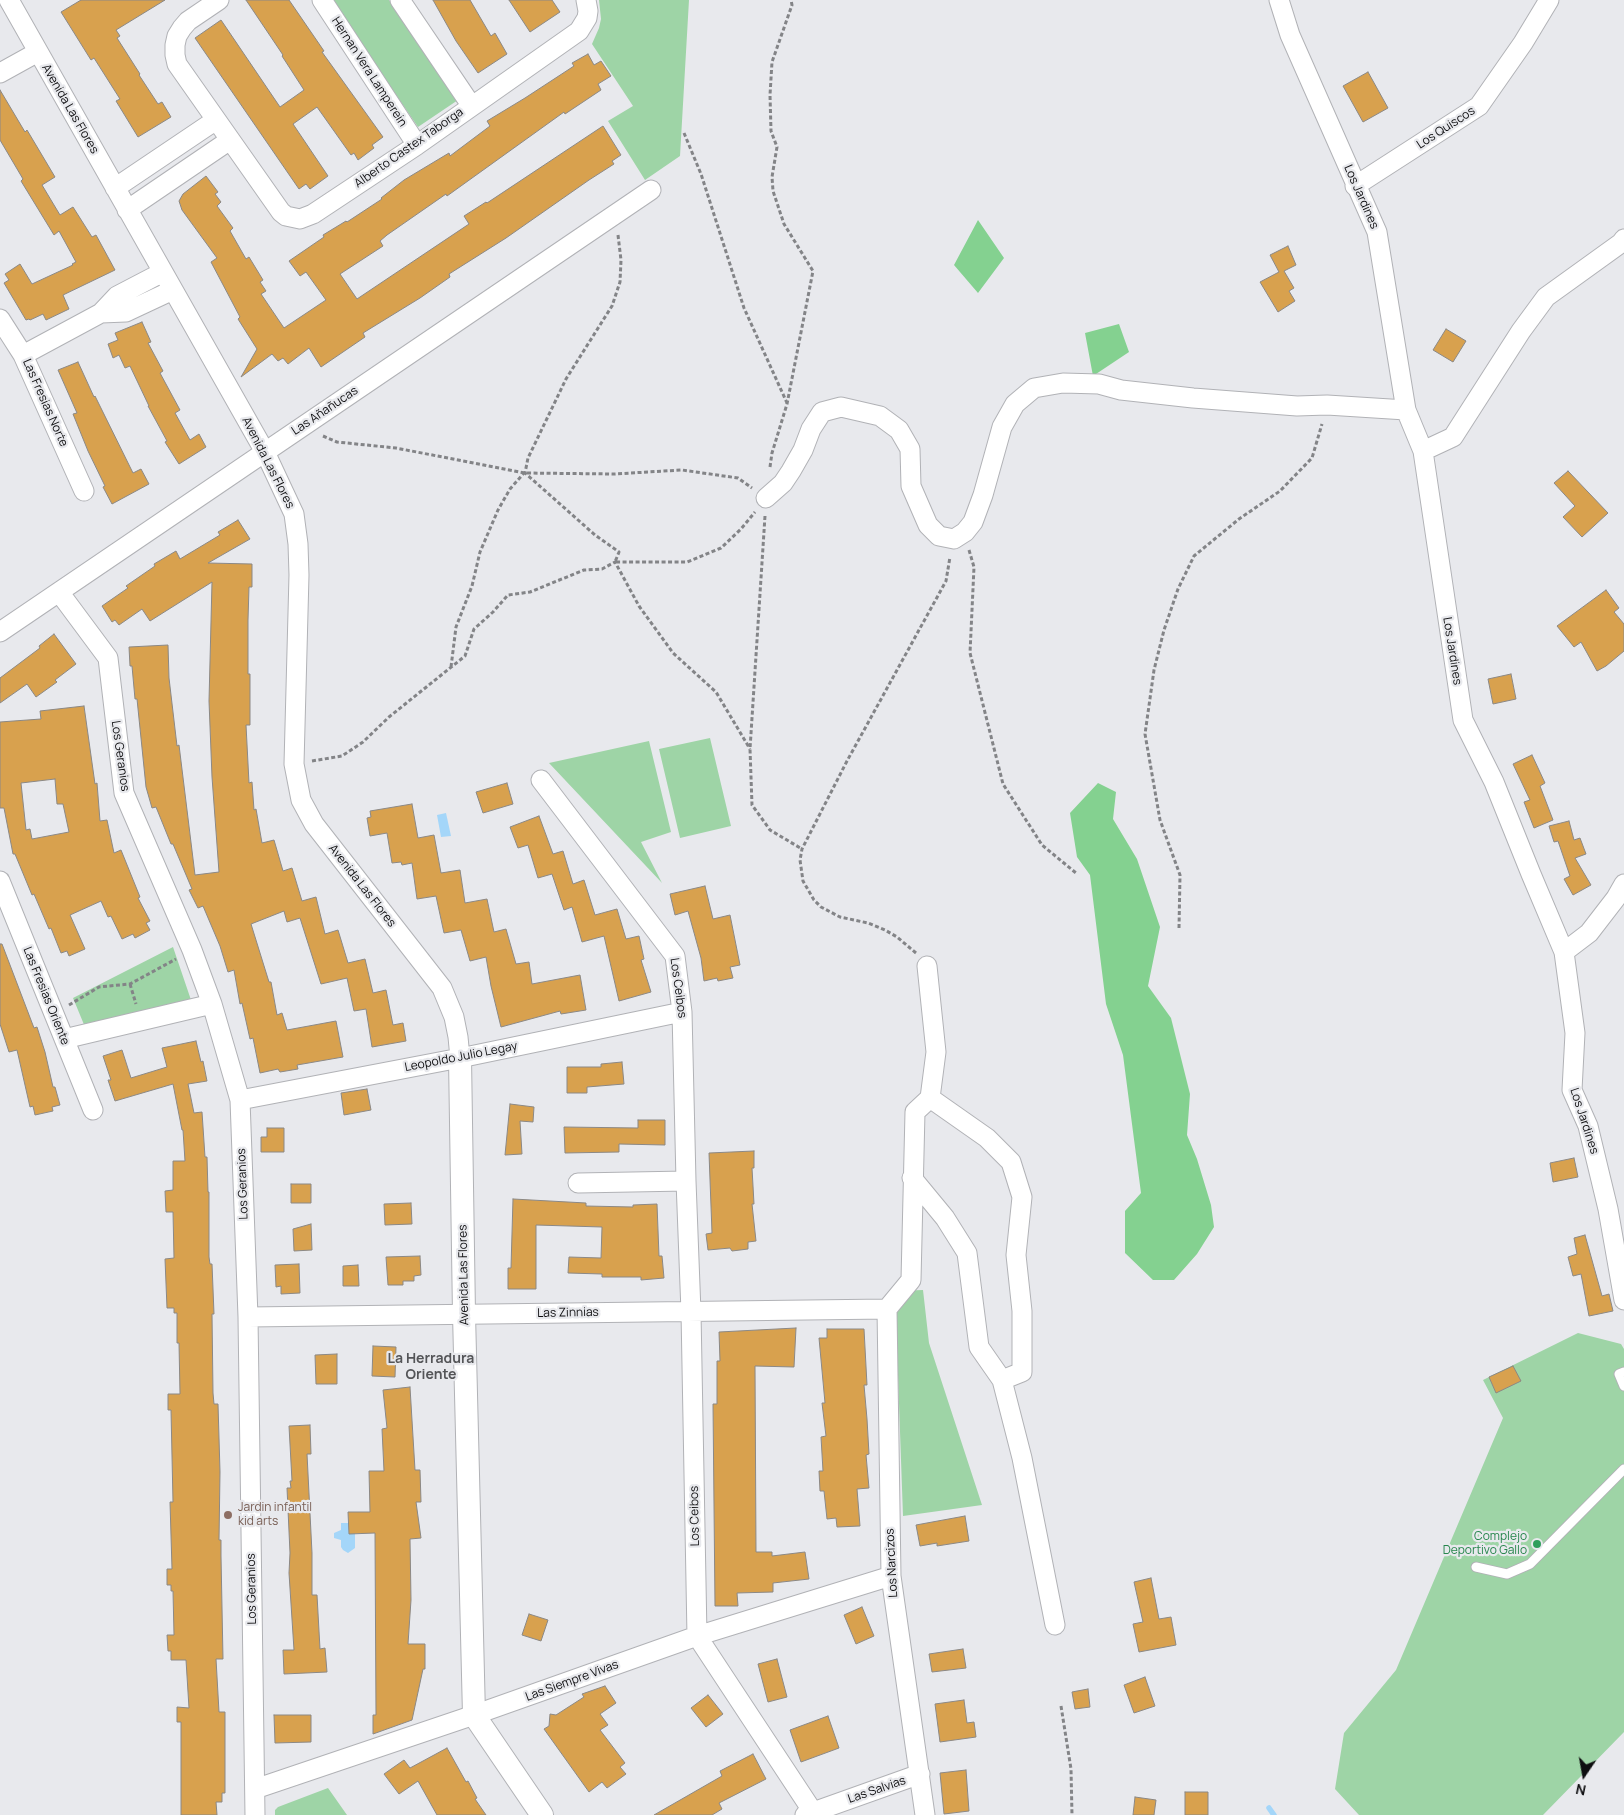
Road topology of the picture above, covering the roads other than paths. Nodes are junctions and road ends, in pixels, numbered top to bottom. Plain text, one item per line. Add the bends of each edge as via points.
1 (8, 0) edge
2 (219, 0) edge
3 (322, 0) edge
4 (400, 0) edge
5 (586, 0) edge
6 (1279, 0) edge
7 (1550, 0) edge
8 (38, 52) junction
9 (0, 73) edge
10 (471, 105) junction
11 (216, 120) junction
12 (230, 140) junction
13 (417, 144) junction
14 (1355, 186) junction
15 (115, 188) junction
16 (651, 190) dead end
17 (128, 210) junction
18 (1624, 239) edge
19 (163, 272) junction
20 (173, 290) junction
21 (101, 314) junction
22 (0, 319) edge
23 (23, 355) junction
24 (1406, 410) junction
25 (1423, 451) junction
26 (265, 452) junction
27 (84, 491) dead end
28 (766, 498) road end
29 (59, 592) junction
30 (0, 632) edge
31 (541, 780) dead end
32 (0, 881) edge
33 (1624, 884) edge
34 (1564, 952) junction
35 (927, 966) road end
36 (212, 1004) junction
37 (682, 1012) junction
38 (64, 1039) junction
39 (460, 1058) junction
40 (930, 1098) junction
41 (240, 1100) junction
42 (93, 1110) dead end
43 (912, 1178) junction
44 (686, 1181) junction
45 (578, 1183) dead end
46 (1624, 1300) edge
47 (888, 1309) junction
48 (691, 1312) junction
49 (464, 1314) junction
50 (248, 1317) junction
51 (1624, 1372) edge
52 (1002, 1380) junction
53 (1624, 1386) edge
54 (1624, 1469) edge
55 (1476, 1566) dead end
56 (891, 1576) junction
57 (1055, 1625) dead end
58 (698, 1636) junction
59 (474, 1715) junction
60 (920, 1774) junction
61 (255, 1789) junction
62 (811, 1814) edge
63 (255, 1815) edge
64 (542, 1815) edge
65 (925, 1815) edge

1 - 8 street, Avenida Las Flores
2 - 11 street, Alberto Castex Taborga via 188,21 177,36 175,45 177,64
3 - 13 street, Hernan Vera Lamperein
4 - 10 street
5 - 10 street, Alberto Castex Taborga via 587,18 579,30
6 - 14 street, Los Jardines via 1290,35
7 - 14 street, Los Quiscos via 1479,106
8 - 9 street
8 - 15 street, Avenida Las Flores
10 - 13 street, Alberto Castex Taborga
11 - 12 street, Alberto Castex Taborga
11 - 15 street
12 - 13 street, Alberto Castex Taborga via 281,212 300,219
12 - 17 street
14 - 24 street, Los Jardines via 1377,232
15 - 17 street, Avenida Las Flores
16 - 26 street, Las Añañucas
17 - 19 street, Avenida Las Flores
18 - 25 street via 1546,297 1453,437
19 - 20 street, Avenida Las Flores
19 - 21 street via 117,296
20 - 21 street via 126,312
20 - 26 street, Avenida Las Flores
21 - 23 street
22 - 23 street, Las Fresias Norte
23 - 27 street, Las Fresias Norte
24 - 25 street, Los Jardines
24 - 28 street via 1194,398 1121,390 1099,384 1063,383 1034,388 1015,404 1002,427 973,522 959,535 939,536 928,525 911,486 910,449 899,430 880,416 841,408 822,412 791,471
25 - 34 street, Los Jardines via 1463,720 1494,782
26 - 29 street, Las Añañucas
26 - 39 street, Avenida Las Flores via 294,514 298,544 294,764 301,800 314,824 442,988 454,1017
29 - 30 street, Las Añañucas
29 - 36 street, Los Geranios via 108,658 124,793
31 - 37 street, Los Ceibos via 675,956
32 - 38 street, Las Fresias Oriente
33 - 34 street via 1589,933
34 - 46 street, Los Jardines via 1575,1033 1572,1090 1588,1126 1608,1209
35 - 40 street via 936,1052
36 - 38 street
36 - 41 street, Los Geranios
37 - 39 street, Leopoldo Julio Legay
37 - 44 street, Los Ceibos
38 - 42 street, Las Fresias Oriente
39 - 41 street, Leopoldo Julio Legay
39 - 49 street, Avenida Las Flores
40 - 43 street via 915,1112
40 - 52 street via 987,1138 1011,1162 1022,1197 1016,1255 1022,1311 1022,1372
41 - 50 street, Los Geranios
43 - 47 street via 911,1280
43 - 52 street via 945,1218 967,1253 980,1347
44 - 45 street
44 - 48 street, Los Ceibos
47 - 48 street, Las Zinnias
47 - 56 street, Los Narcizos
48 - 49 street, Las Zinnias
48 - 58 street, Los Ceibos
49 - 50 street, Las Zinnias
49 - 59 street, Avenida Las Flores
50 - 61 street, Los Geranios
51 - 53 lane via 1619,1374
52 - 57 street via 1022,1458
54 - 55 lane via 1530,1564 1507,1574
56 - 58 street, Las Siempre Vivas
56 - 60 street, Los Narcizos
58 - 59 street, Las Siempre Vivas
58 - 62 street
59 - 61 street, Las Siempre Vivas
59 - 64 street
60 - 62 street, Las Salvias
60 - 65 street, Los Narcizos
61 - 63 street, Los Geranios

